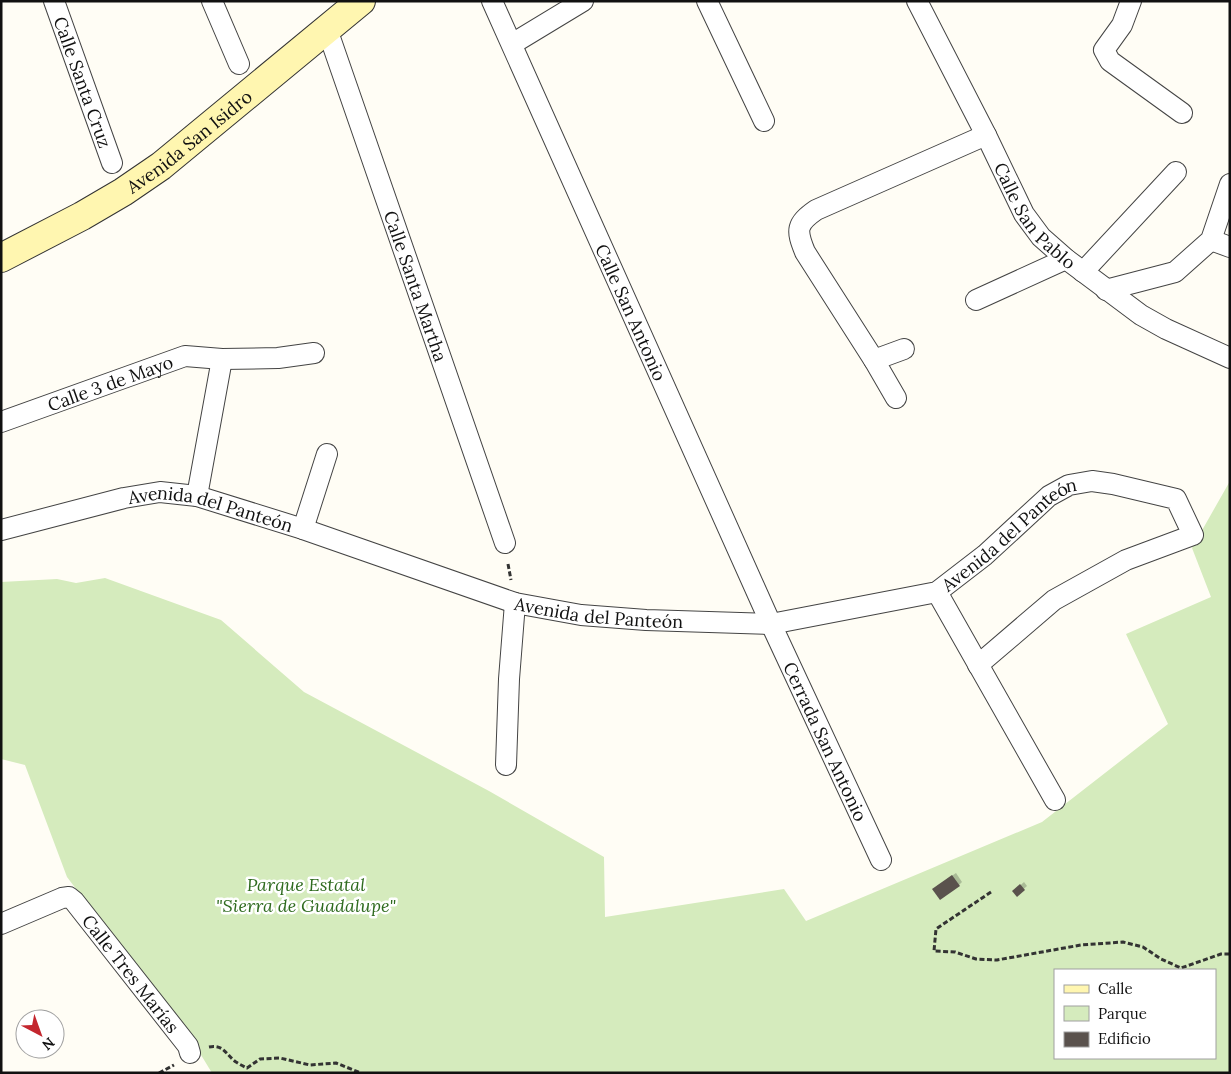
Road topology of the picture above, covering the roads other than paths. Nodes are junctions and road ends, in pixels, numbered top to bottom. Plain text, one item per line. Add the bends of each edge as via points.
1 (54, 1) edge
2 (212, 1) edge
3 (360, 1) edge
4 (492, 1) edge
5 (583, 1) edge
6 (707, 1) edge
7 (918, 1) edge
8 (1131, 1) edge
9 (327, 29) junction
10 (512, 44) junction
11 (239, 64) dead end
12 (1182, 113) dead end
13 (764, 122) dead end
14 (986, 136) junction
15 (112, 164) dead end
16 (1176, 172) dead end
17 (1230, 184) edge
18 (1211, 240) junction
19 (1230, 247) edge
20 (1, 258) edge
21 (1066, 259) junction
22 (1082, 272) junction
23 (1106, 290) junction
24 (976, 300) dead end
25 (904, 349) dead end
26 (314, 353) dead end
27 (1230, 358) edge
28 (222, 359) junction
29 (874, 360) junction
30 (896, 398) dead end
31 (1, 422) edge
32 (327, 454) dead end
33 (197, 496) junction
34 (303, 529) junction
35 (1, 530) edge
36 (505, 543) road end
37 (938, 592) junction
38 (514, 603) junction
39 (771, 624) junction
40 (978, 665) junction
41 (506, 764) dead end
42 (1055, 800) dead end
43 (881, 860) dead end
44 (1, 924) edge
45 (190, 1053) road end

1 - 15 street, Calle Santa Cruz
2 - 11 street
3 - 9 street, Avenida San Isidro
4 - 10 street, Calle San Antonio
5 - 10 street
6 - 13 street
7 - 14 street, Calle San Pablo
8 - 12 street via 1122,25 1104,50 1110,61
9 - 20 street, Avenida San Isidro via 161,166 82,216
9 - 36 street, Calle Santa Martha
10 - 39 street, Calle San Antonio
14 - 21 street, Calle San Pablo via 1024,214 1041,237
14 - 29 street via 816,210 803,219 798,235 805,252
16 - 22 street
17 - 18 street
18 - 19 street
18 - 23 street via 1175,272
21 - 22 street, Calle San Pablo
21 - 24 street
22 - 23 street, Calle San Pablo
23 - 27 street, Calle San Pablo via 1166,329
25 - 29 street
26 - 28 street, Calle 3 de Mayo via 278,358
28 - 31 street, Calle 3 de Mayo via 185,356
28 - 33 street
29 - 30 street
32 - 34 street
33 - 34 street, Avenida del Panteón
33 - 35 street, Avenida del Panteón via 160,492 124,498
34 - 38 street, Avenida del Panteón
37 - 39 street, Avenida del Panteón
37 - 40 street
37 - 40 street, Avenida del Panteón via 1049,496 1070,485 1092,481 1176,499 1193,535 1126,560 1054,600
38 - 39 street, Avenida del Panteón via 628,619
38 - 41 street
39 - 43 street, Cerrada San Antonio
40 - 42 street
44 - 45 street, Calle Tres Marías via 69,897 188,1046

